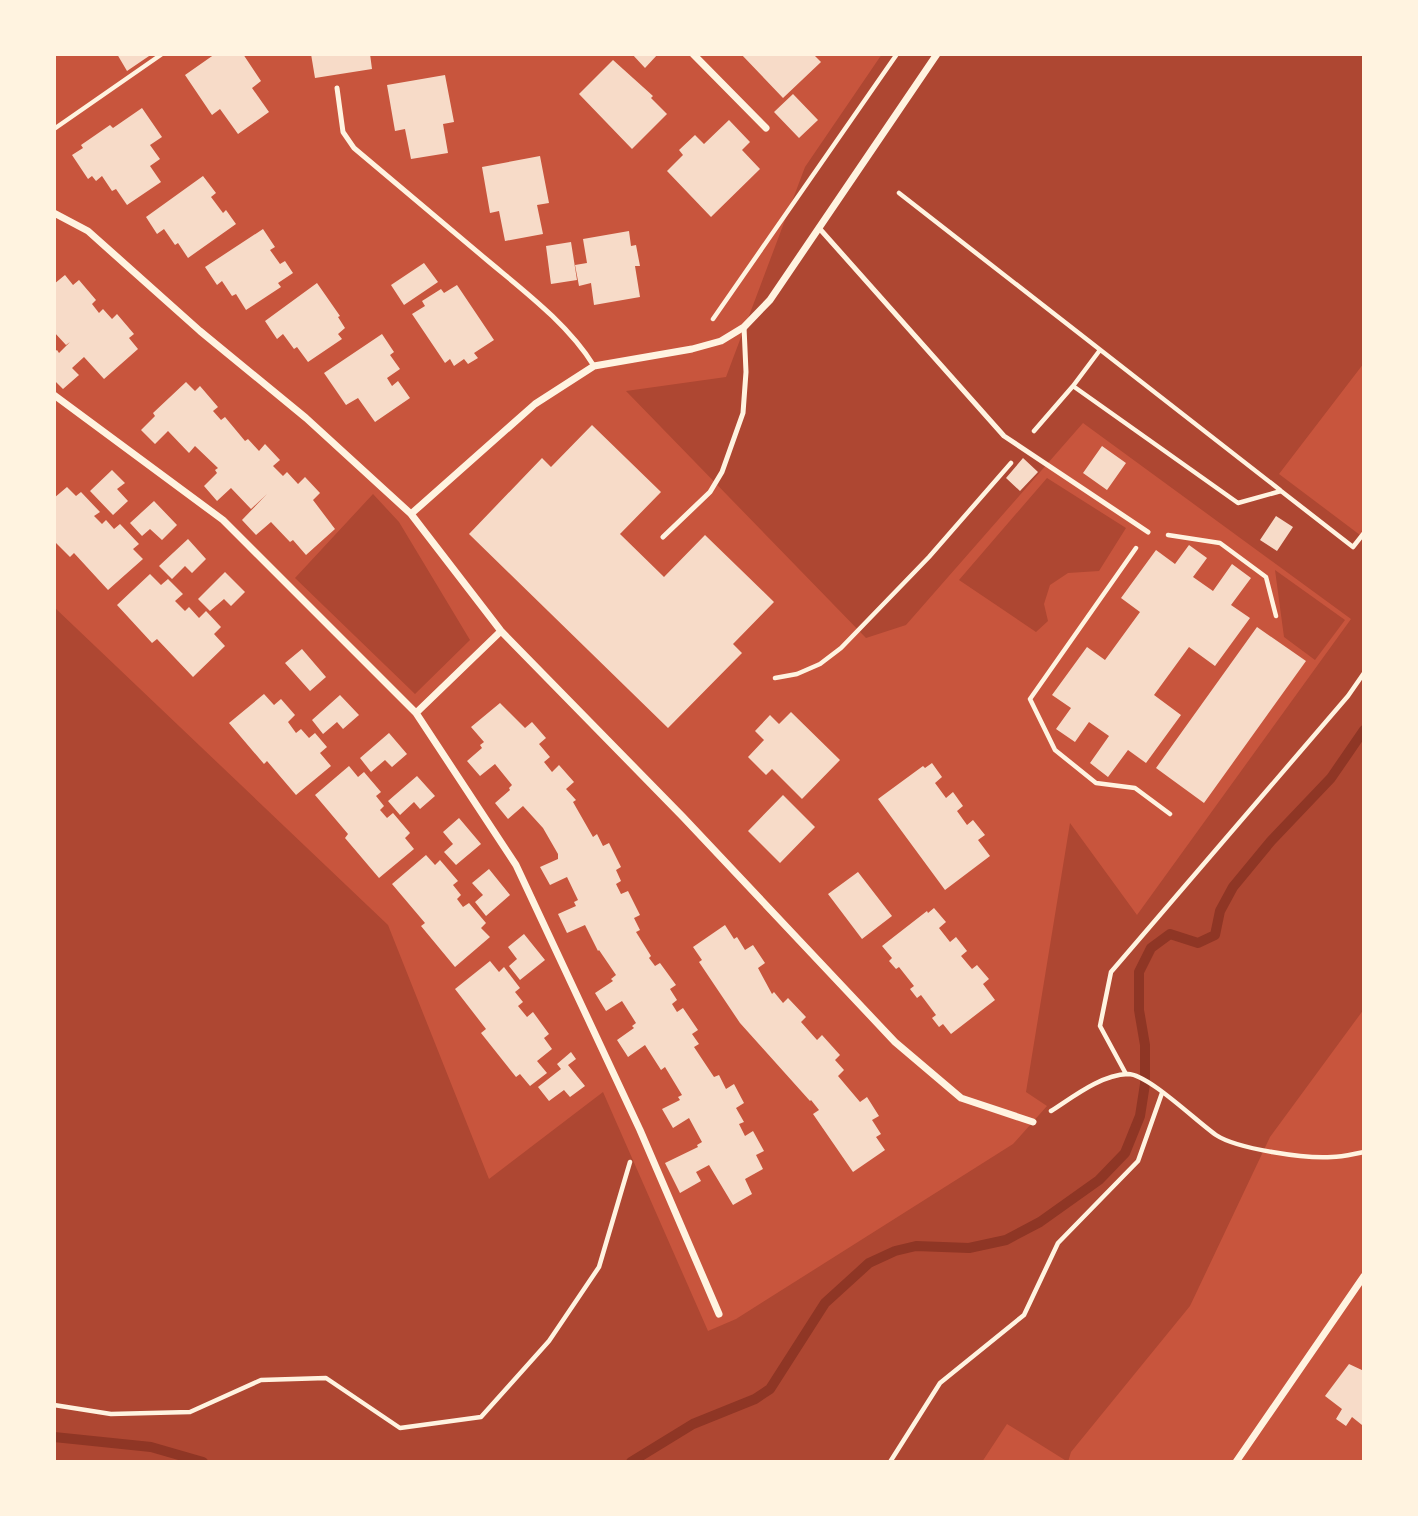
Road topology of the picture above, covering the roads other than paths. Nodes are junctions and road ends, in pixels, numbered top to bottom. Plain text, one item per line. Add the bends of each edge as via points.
1 (693, 54) edge
2 (937, 54) edge
3 (337, 88) dead end
4 (766, 128) dead end
5 (54, 213) edge
6 (819, 228) junction
7 (744, 327) junction
8 (594, 366) junction
9 (54, 395) edge
10 (411, 514) junction
11 (1148, 532) road end
12 (663, 537) dead end
13 (501, 631) junction
14 (416, 713) junction
15 (1033, 1122) road end
16 (1364, 1276) edge
17 (719, 1314) dead end
18 (1236, 1462) edge

1 - 4 street
2 - 6 street
3 - 8 lane via 343,132 354,148 515,284 565,330
5 - 10 street via 88,231
6 - 7 street via 770,300
6 - 11 lane via 1004,436
7 - 8 street via 721,341 692,349
7 - 12 lane via 743,413 722,472 710,492
8 - 10 street via 535,404
9 - 14 street via 223,520
10 - 13 street
13 - 14 street
13 - 15 street via 895,1041 961,1098
14 - 17 street via 516,865 640,1130
16 - 18 street

